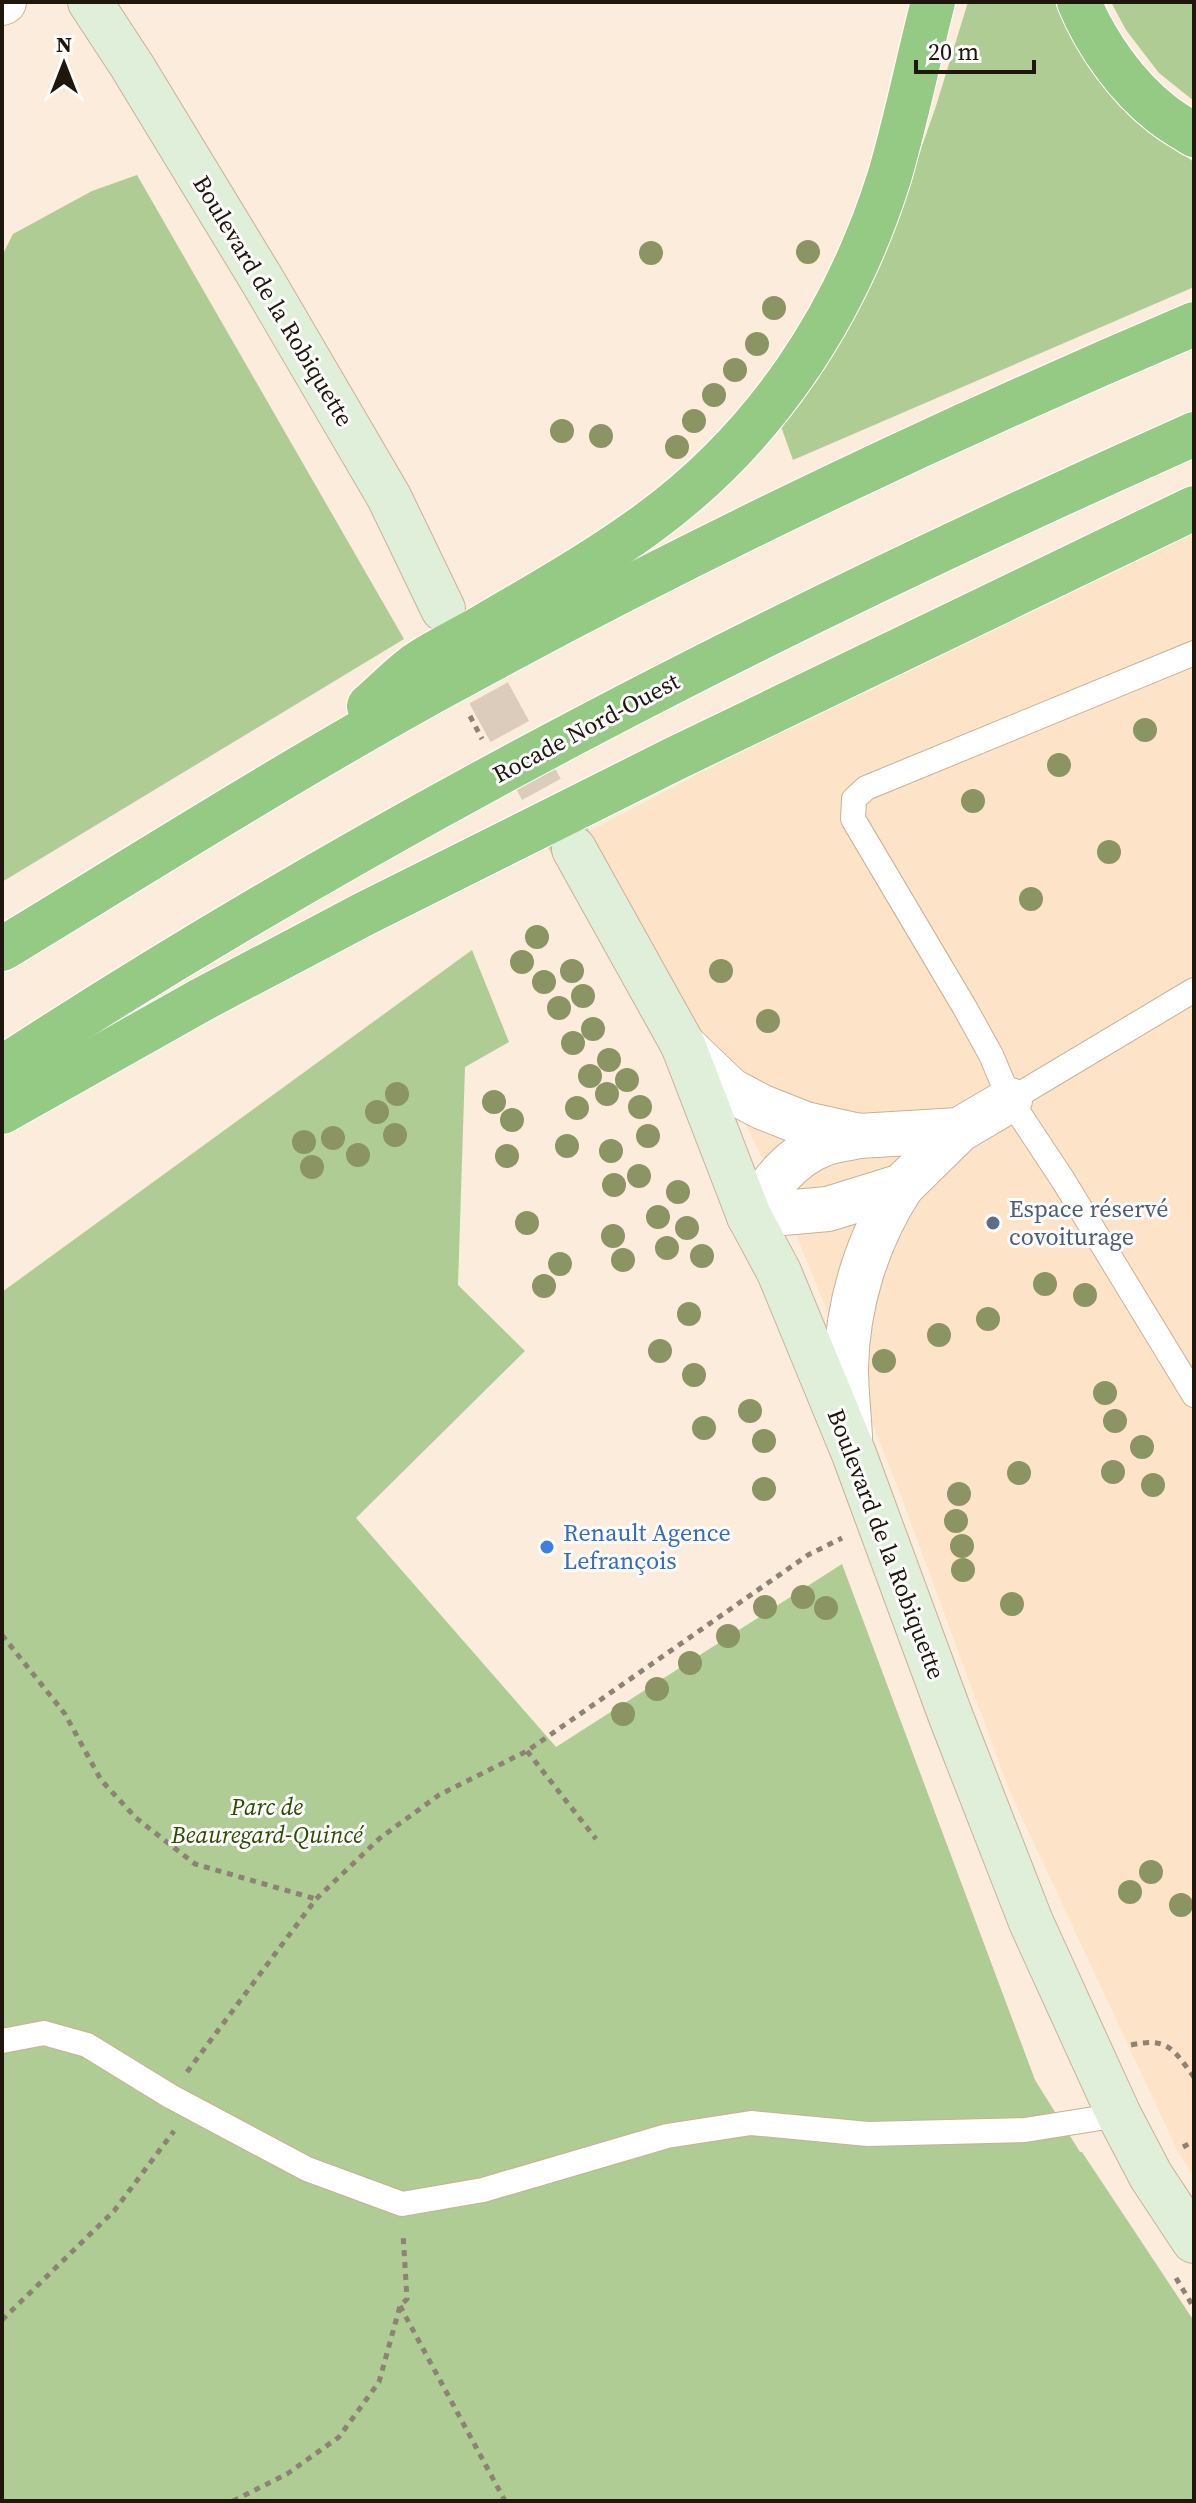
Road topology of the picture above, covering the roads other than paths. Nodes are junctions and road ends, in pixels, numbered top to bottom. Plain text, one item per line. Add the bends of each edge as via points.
1 (90, 2) edge
2 (933, 2) edge
3 (1079, 2) edge
4 (1194, 135) edge
5 (1194, 324) edge
6 (1194, 434) edge
7 (1194, 508) edge
8 (443, 609) tunnel mouth
9 (1194, 653) edge
10 (292, 774) junction
11 (574, 849) tunnel mouth
12 (2, 949) edge
13 (1194, 990) edge
14 (683, 1045) junction
15 (2, 1068) edge
16 (1010, 1100) junction
17 (2, 1112) edge
18 (959, 1130) junction
19 (859, 1136) junction
20 (902, 1186) junction
21 (749, 1216) junction
22 (1194, 1395) edge
23 (851, 1448) junction
24 (2, 2041) edge
25 (1119, 2115) junction
26 (1194, 2241) edge

1 - 8 main road, Boulevard de la Robiquette via 381,483
2 - 10 highway via 889,178 856,266 830,319 756,425 648,523 414,666
3 - 4 highway via 1100,43 1129,80 1161,113
5 - 10 highway via 868,470 603,600
6 - 15 highway, Rocade Nord-Ouest via 1011,515 639,698 201,944
7 - 17 highway via 391,900
9 - 16 lane via 866,788 854,799 853,819 965,1008
10 - 12 highway
11 - 14 main road, Boulevard de la Robiquette
13 - 16 lane
14 - 19 street via 730,1090 762,1107
14 - 21 main road, Boulevard de la Robiquette
16 - 18 street
16 - 22 lane
18 - 19 street
18 - 20 street
19 - 21 street via 822,1144 798,1158 775,1179
20 - 21 street via 828,1209
20 - 23 street via 872,1242 850,1323 846,1369
21 - 23 main road, Boulevard de la Robiquette via 779,1272
23 - 25 main road, Boulevard de la Robiquette via 1031,1922
24 - 25 lane via 44,2033 87,2045 307,2169 402,2204 483,2190 667,2136 751,2123 868,2134 1025,2130
25 - 26 main road, Boulevard de la Robiquette

